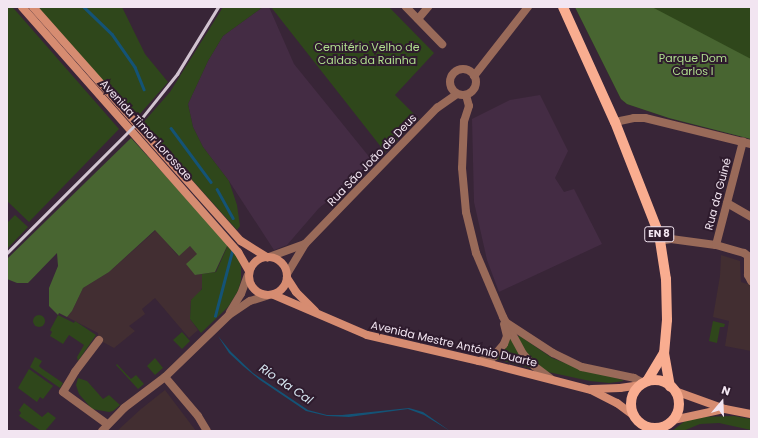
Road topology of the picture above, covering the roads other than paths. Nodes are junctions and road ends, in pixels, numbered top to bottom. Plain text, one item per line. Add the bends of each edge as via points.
1 (22, 7) edge
2 (33, 7) edge
3 (406, 7) edge
4 (428, 7) edge
5 (528, 7) edge
6 (563, 7) edge
7 (418, 18) junction
8 (442, 44) dead end
9 (474, 76) junction
10 (457, 94) junction
11 (466, 94) junction
12 (616, 122) junction
13 (747, 142) edge
14 (727, 203) junction
15 (751, 217) edge
16 (660, 241) junction
17 (305, 244) junction
18 (716, 245) junction
19 (268, 257) junction
20 (750, 257) edge
21 (248, 273) junction
22 (287, 276) junction
23 (751, 281) edge
24 (270, 295) junction
25 (315, 312) junction
26 (229, 315) junction
27 (505, 320) junction
28 (99, 340) dead end
29 (664, 353) junction
30 (479, 361) junction
31 (165, 377) junction
32 (551, 379) junction
33 (644, 383) junction
34 (672, 389) junction
35 (591, 390) junction
36 (725, 409) junction
37 (751, 414) edge
38 (637, 423) edge
39 (107, 424) junction
40 (667, 426) edge
41 (102, 431) edge
42 (207, 431) edge

1 - 21 main road, Avenida Timor Lorossae via 238,252
2 - 19 main road, Avenida Timor Lorossae via 241,241
3 - 7 street
4 - 7 street
5 - 9 street
6 - 12 main road, EN 8
7 - 8 street
9 - 10 street via 466,69 455,71 450,81
9 - 11 street via 475,87
10 - 11 street
10 - 17 street, Rua São João de Deus via 446,101
11 - 27 street via 469,106 464,121 462,168 466,212 476,252
12 - 13 street via 645,118
12 - 16 main road, EN 8
13 - 14 street, Rua da Guiné
14 - 15 street
14 - 18 street, Rua da Guiné
16 - 18 street, Rua da Guiné
16 - 29 main road, EN 8 via 668,311
17 - 19 street
17 - 22 street
18 - 20 street
19 - 21 main road via 255,262
19 - 22 main road via 282,263
20 - 23 street via 748,275
21 - 24 main road via 253,289 259,294
21 - 26 street via 241,294
22 - 24 main road via 283,288
22 - 25 main road via 296,292
24 - 25 main road, Avenida Mestre António Duarte
24 - 26 street via 250,301
25 - 30 main road, Avenida Mestre António Duarte via 367,336
26 - 31 street
27 - 30 street via 507,336 504,344 493,357
27 - 32 street via 523,354
27 - 33 street via 553,353 582,367 634,378
28 - 39 street via 63,392
29 - 33 main road
29 - 34 main road
30 - 32 main road, Avenida Mestre António Duarte
31 - 39 street
31 - 42 street via 198,416
32 - 35 main road, Avenida Mestre António Duarte
33 - 34 main road via 659,381
33 - 35 main road
33 - 38 main road via 636,389 630,402
34 - 36 main road
34 - 40 main road via 678,406
35 - 38 main road via 617,403
36 - 37 main road
36 - 40 main road
38 - 40 main road via 650,428
39 - 41 street

